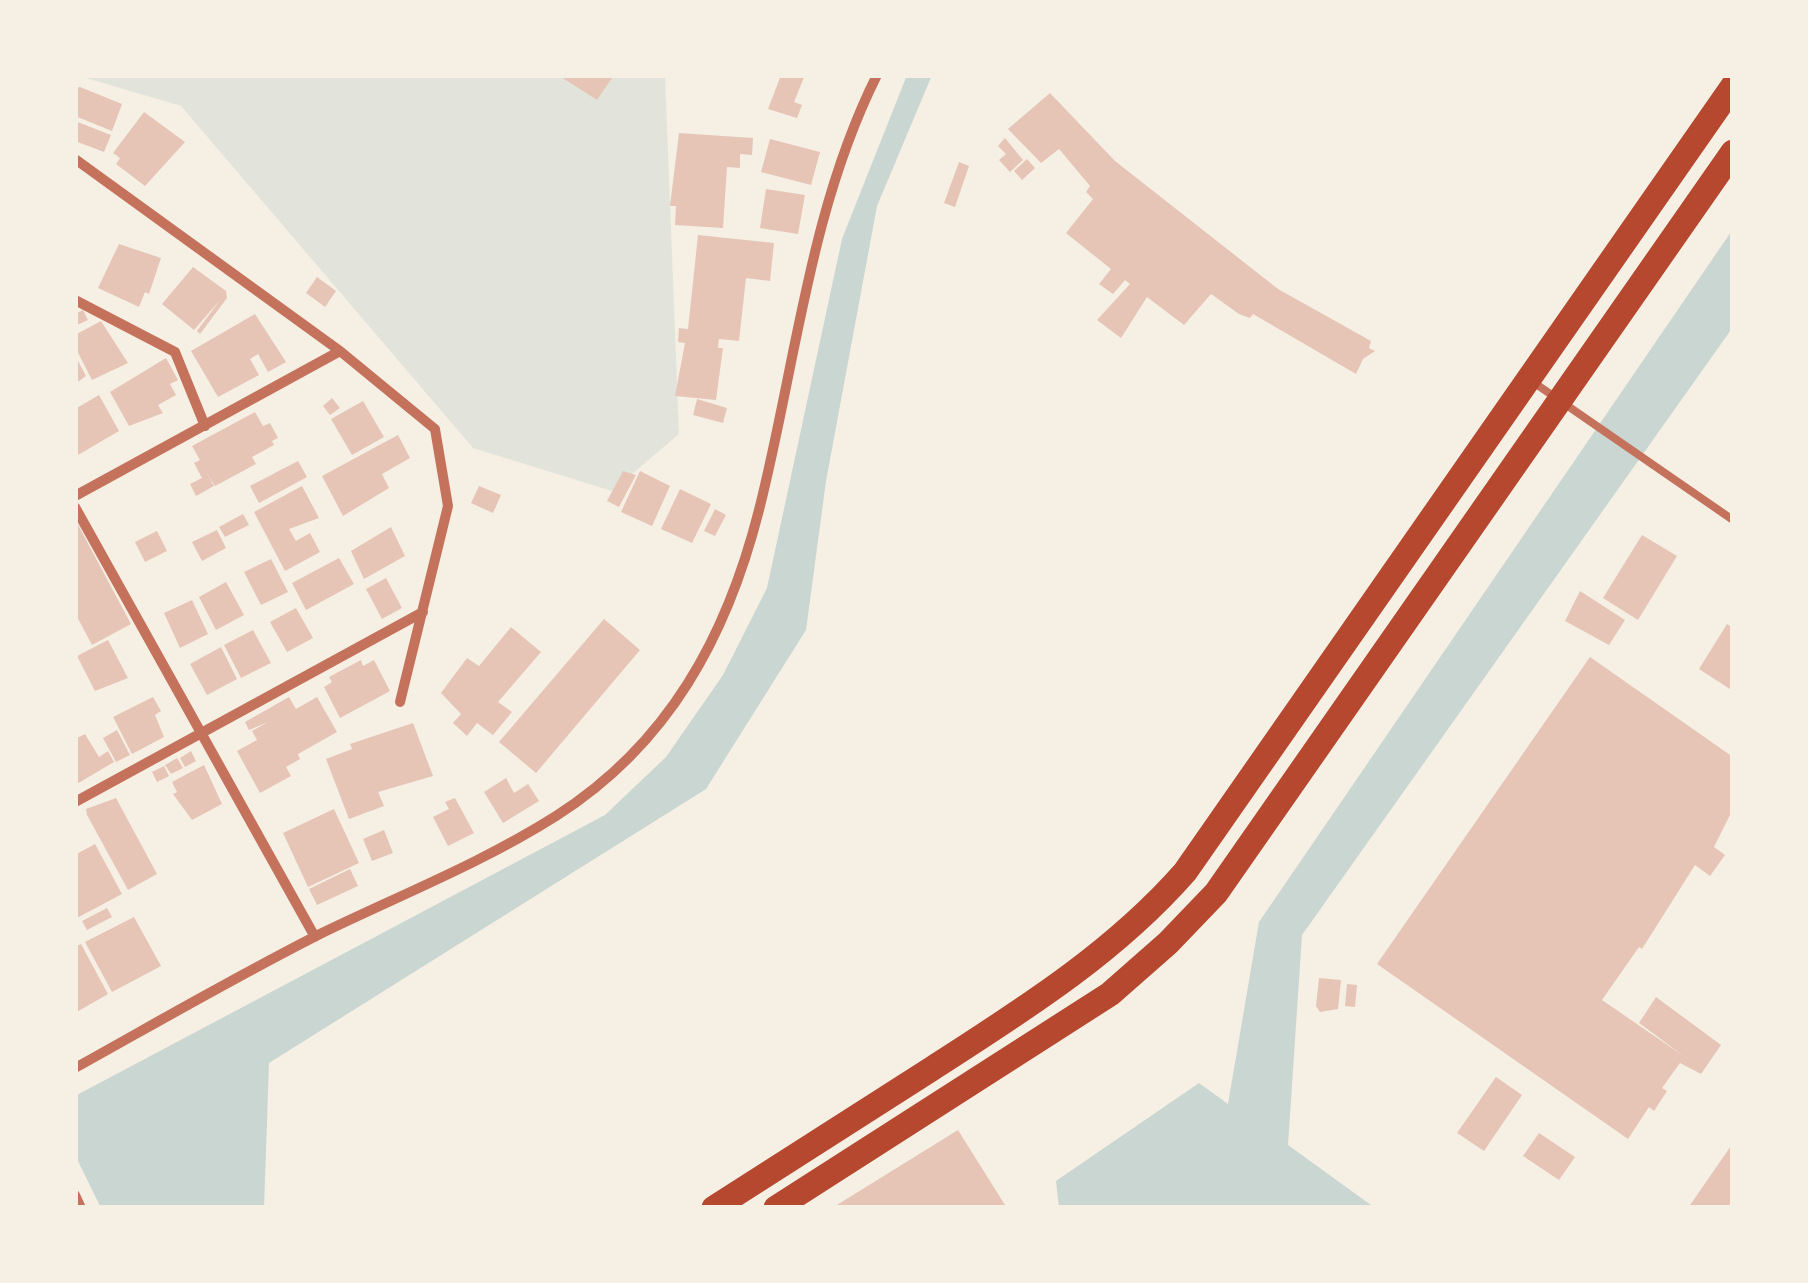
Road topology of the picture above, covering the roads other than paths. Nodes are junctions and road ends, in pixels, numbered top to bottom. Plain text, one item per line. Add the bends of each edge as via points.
1 (878, 75) edge
2 (1733, 86) edge
3 (1733, 152) edge
4 (75, 160) edge
5 (75, 300) edge
6 (340, 351) junction
7 (1530, 380) junction
8 (1561, 400) junction
9 (205, 426) junction
10 (75, 496) edge
11 (75, 508) edge
12 (1733, 520) edge
13 (423, 612) junction
14 (400, 702) dead end
15 (201, 734) junction
16 (75, 802) edge
17 (316, 936) junction
18 (76, 1065) edge
19 (75, 1195) edge
20 (81, 1208) edge
21 (714, 1208) edge
22 (776, 1208) edge

1 - 17 street via 851,126 828,194 759,511 730,611 678,702 619,767 556,816
2 - 7 main road
3 - 8 main road
4 - 6 street
5 - 9 street via 176,352
6 - 9 street
6 - 13 street via 435,430 448,506
7 - 8 lane
7 - 21 main road via 1185,872 1147,915 998,1026
8 - 12 lane
8 - 22 main road via 1216,893 1168,944 1110,994
9 - 10 street
11 - 15 street
13 - 14 street
13 - 15 street
15 - 16 street
15 - 17 street
17 - 18 street
19 - 20 street

